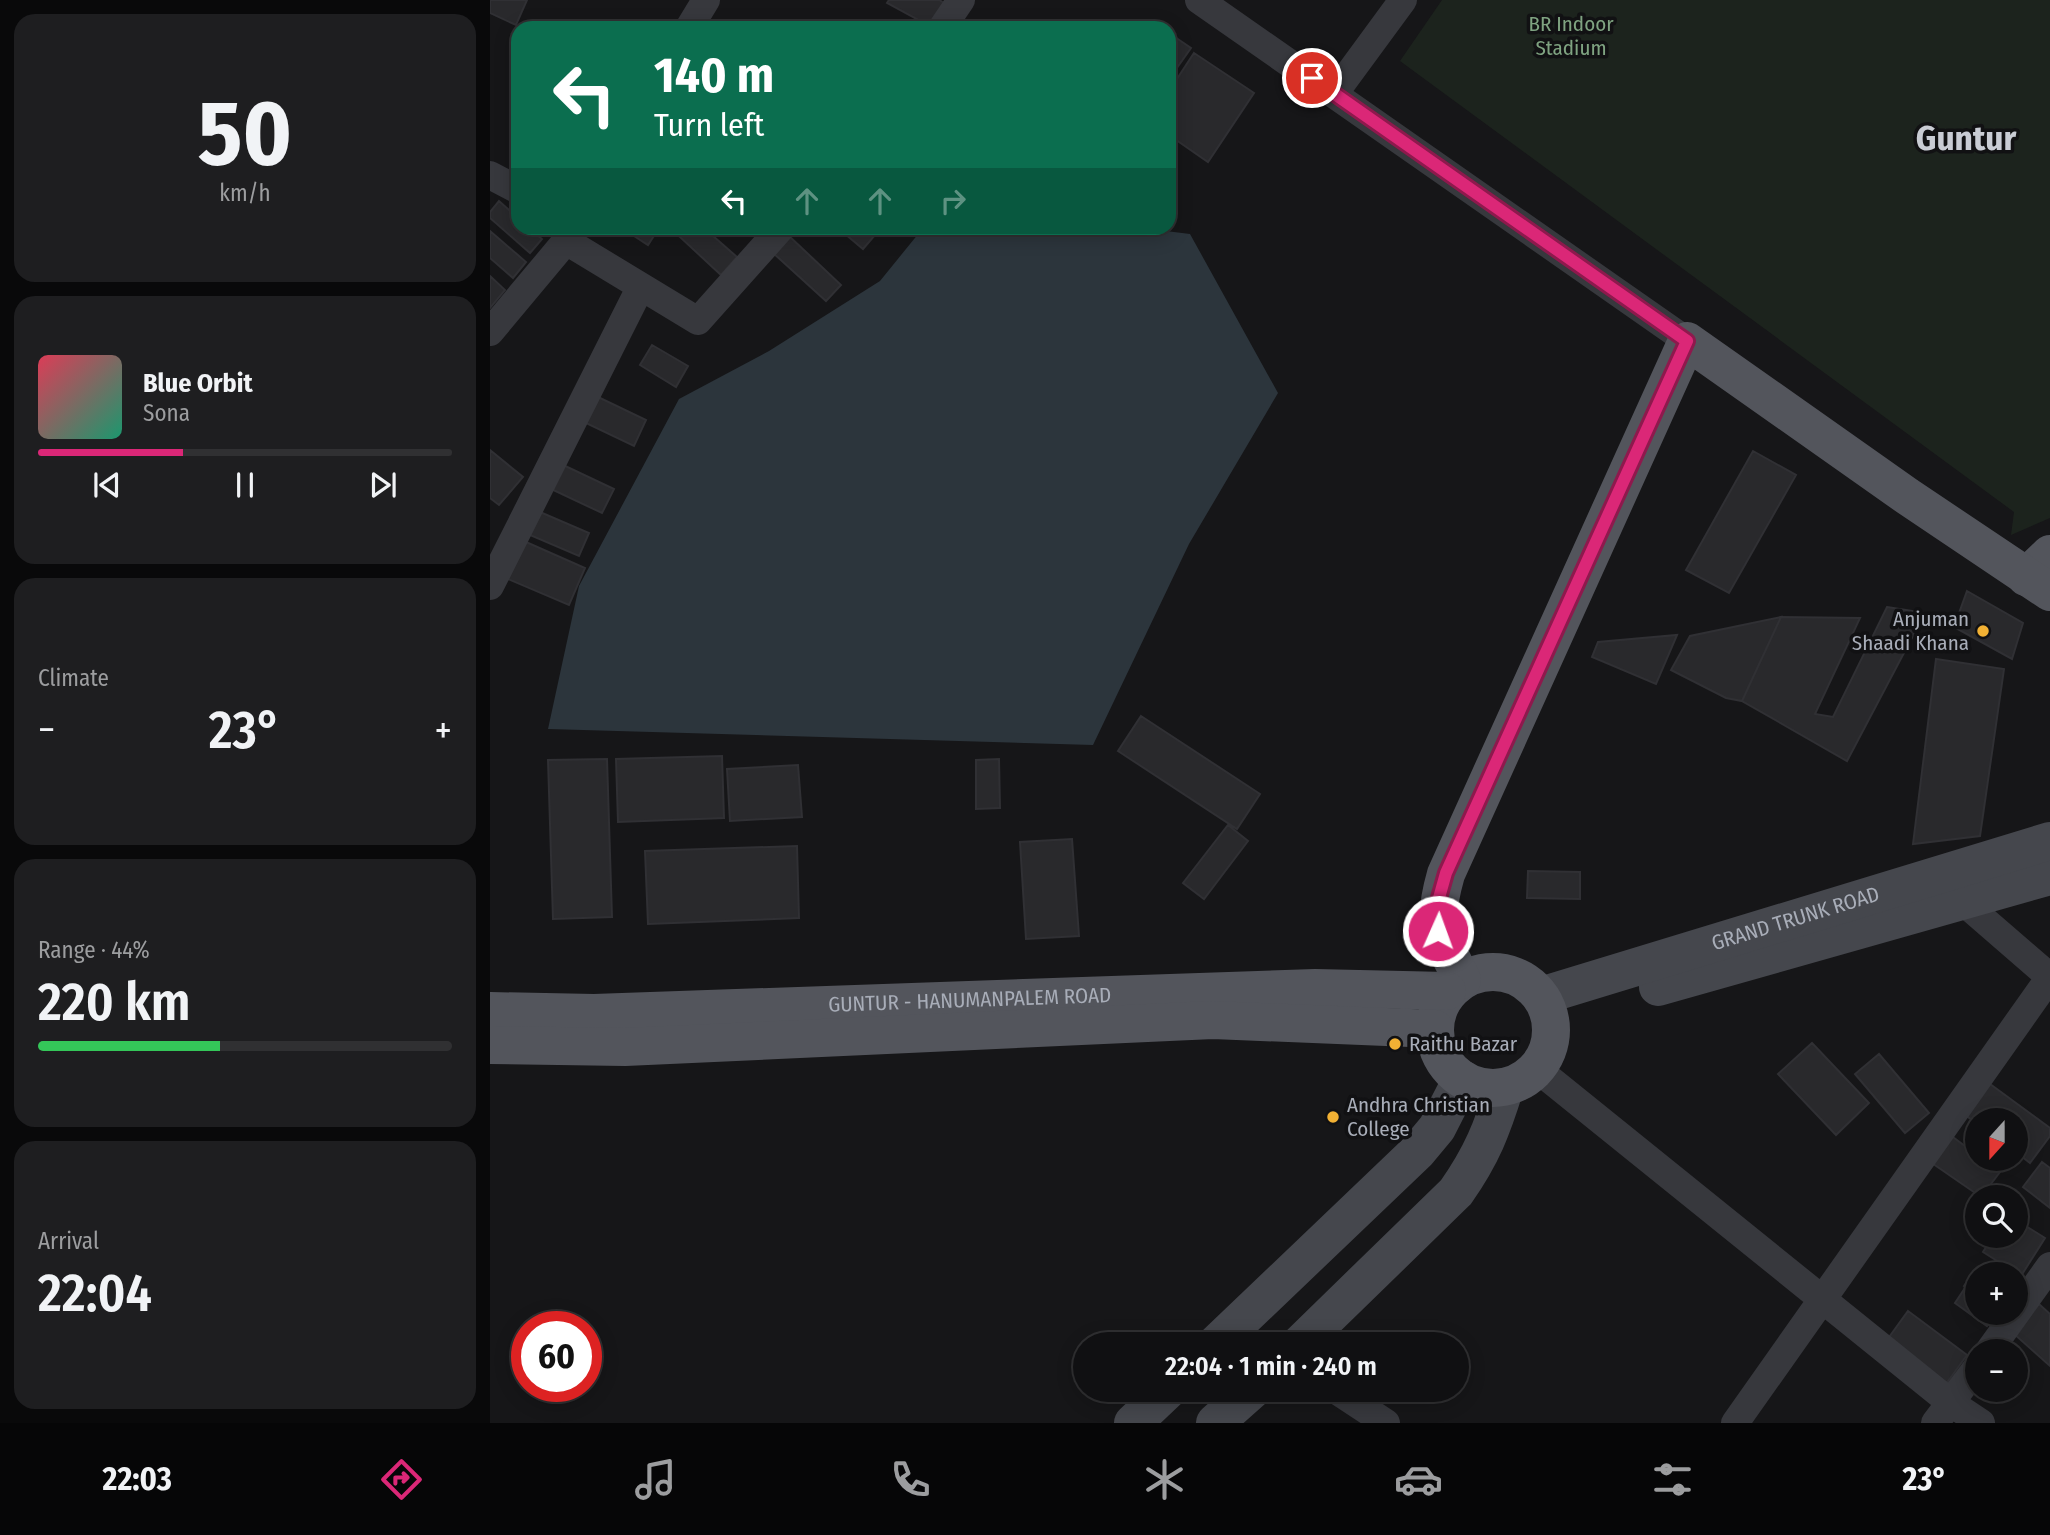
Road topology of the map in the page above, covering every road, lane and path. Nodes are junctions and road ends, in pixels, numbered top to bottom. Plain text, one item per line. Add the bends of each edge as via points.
1 (706, 0) edge
2 (961, 0) edge
3 (1199, 0) edge
4 (1403, 0) edge
5 (694, 21) edge
6 (947, 21) edge
7 (1334, 94) junction
8 (490, 175) edge
9 (511, 186) edge
10 (569, 235) edge
11 (571, 235) edge
12 (775, 235) edge
13 (640, 288) junction
14 (490, 332) edge
15 (1687, 341) junction
16 (2042, 574) edge
17 (490, 586) edge
18 (2050, 841) edge
19 (2050, 876) edge
20 (1961, 900) junction
21 (2050, 977) edge
22 (1455, 986) junction
23 (1546, 1007) junction
24 (490, 1011) edge
25 (1435, 1029) junction
26 (490, 1045) edge
27 (1521, 1078) junction
28 (1462, 1079) junction
29 (2050, 1266) edge
30 (1823, 1299) junction
31 (1229, 1332) edge
32 (1312, 1332) edge
33 (1998, 1339) edge
34 (1965, 1383) edge
35 (1155, 1402) edge
36 (1239, 1402) edge
37 (1354, 1402) edge
38 (1943, 1413) edge
39 (1133, 1423) edge
40 (1215, 1423) edge
41 (1386, 1423) edge
42 (1735, 1423) edge
43 (1981, 1423) edge

1 - 5 street
2 - 6 street
3 - 7 street
4 - 7 street
7 - 15 street
8 - 9 street
10 - 14 street
11 - 13 street
12 - 13 street via 698,321
13 - 17 street
15 - 16 main road
15 - 22 main road via 1446,873 1437,905 1438,931
18 - 23 main road, GRAND TRUNK ROAD
19 - 20 main road, GRAND TRUNK ROAD
20 - 21 street
20 - 23 main road, GRAND TRUNK ROAD via 1825,939
21 - 30 street
22 - 23 main road via 1479,973 1498,971 1532,986
22 - 24 main road, GUNTUR - HANUMANPALEM ROAD via 608,1013
22 - 25 main road via 1438,1010
23 - 27 main road via 1552,1037 1547,1054
25 - 26 main road, GUNTUR - HANUMANPALEM ROAD via 1213,1020 625,1047
25 - 28 main road via 1442,1057
27 - 28 main road via 1492,1088
27 - 30 street
27 - 32 main road via 1476,1164 1456,1192
28 - 31 main road via 1437,1128 1417,1152
29 - 33 street
30 - 38 street
30 - 42 street
34 - 38 street
35 - 39 main road
36 - 40 main road
37 - 41 street
38 - 43 street

